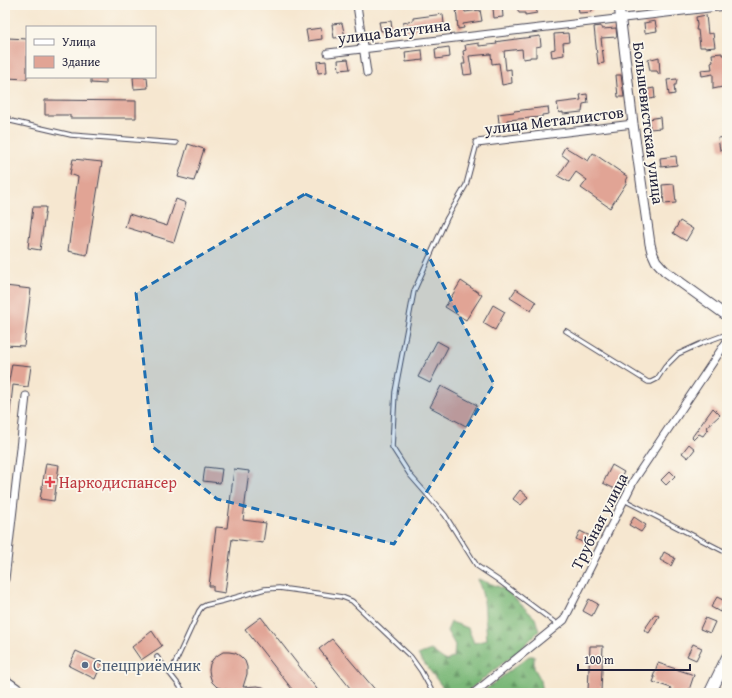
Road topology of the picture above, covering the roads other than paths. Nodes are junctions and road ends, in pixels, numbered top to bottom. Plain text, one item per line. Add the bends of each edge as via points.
1 (357, 5) edge
2 (619, 5) edge
3 (726, 6) edge
4 (727, 15) edge
5 (621, 19) junction
6 (364, 49) junction
7 (328, 53) dead end
8 (367, 73) dead end
9 (5, 115) edge
10 (634, 124) junction
11 (176, 143) dead end
12 (477, 143) joint
13 (727, 316) edge
14 (566, 331) dead end
15 (727, 334) edge
16 (727, 341) edge
17 (26, 396) dead end
18 (624, 500) junction
19 (5, 521) edge
20 (11, 530) junction
21 (727, 553) edge
22 (5, 579) edge
23 (558, 625) junction
24 (157, 657) dead end
25 (727, 658) edge
26 (170, 674) junction
27 (5, 680) edge
28 (22, 693) edge
29 (185, 693) edge
30 (433, 693) edge
31 (474, 693) edge
32 (710, 693) edge

1 - 6 street
2 - 5 street, Большевистская улица
3 - 4 street
3 - 5 street, улица Ватутина
5 - 6 street, улица Ватутина
5 - 10 street, Большевистская улица
6 - 7 street, улица Ватутина
6 - 8 street
9 - 11 lane via 12,121 71,135
10 - 12 street, улица Металлистов
10 - 13 street, Большевистская улица via 650,244 656,261 665,271
12 - 23 lane via 466,185 447,218 414,291 395,392 392,447 410,475 445,515 476,566
14 - 15 lane via 648,382 657,379 678,354
16 - 18 street, Трубная улица via 634,480
17 - 20 street
18 - 21 lane
18 - 23 street, Трубная улица via 564,620
19 - 20 lane
20 - 22 street
23 - 31 street, Трубная улица
24 - 26 lane
25 - 32 main road
26 - 29 lane
26 - 30 lane via 202,607 265,589 280,588 342,596 352,601 411,657
27 - 28 main road

